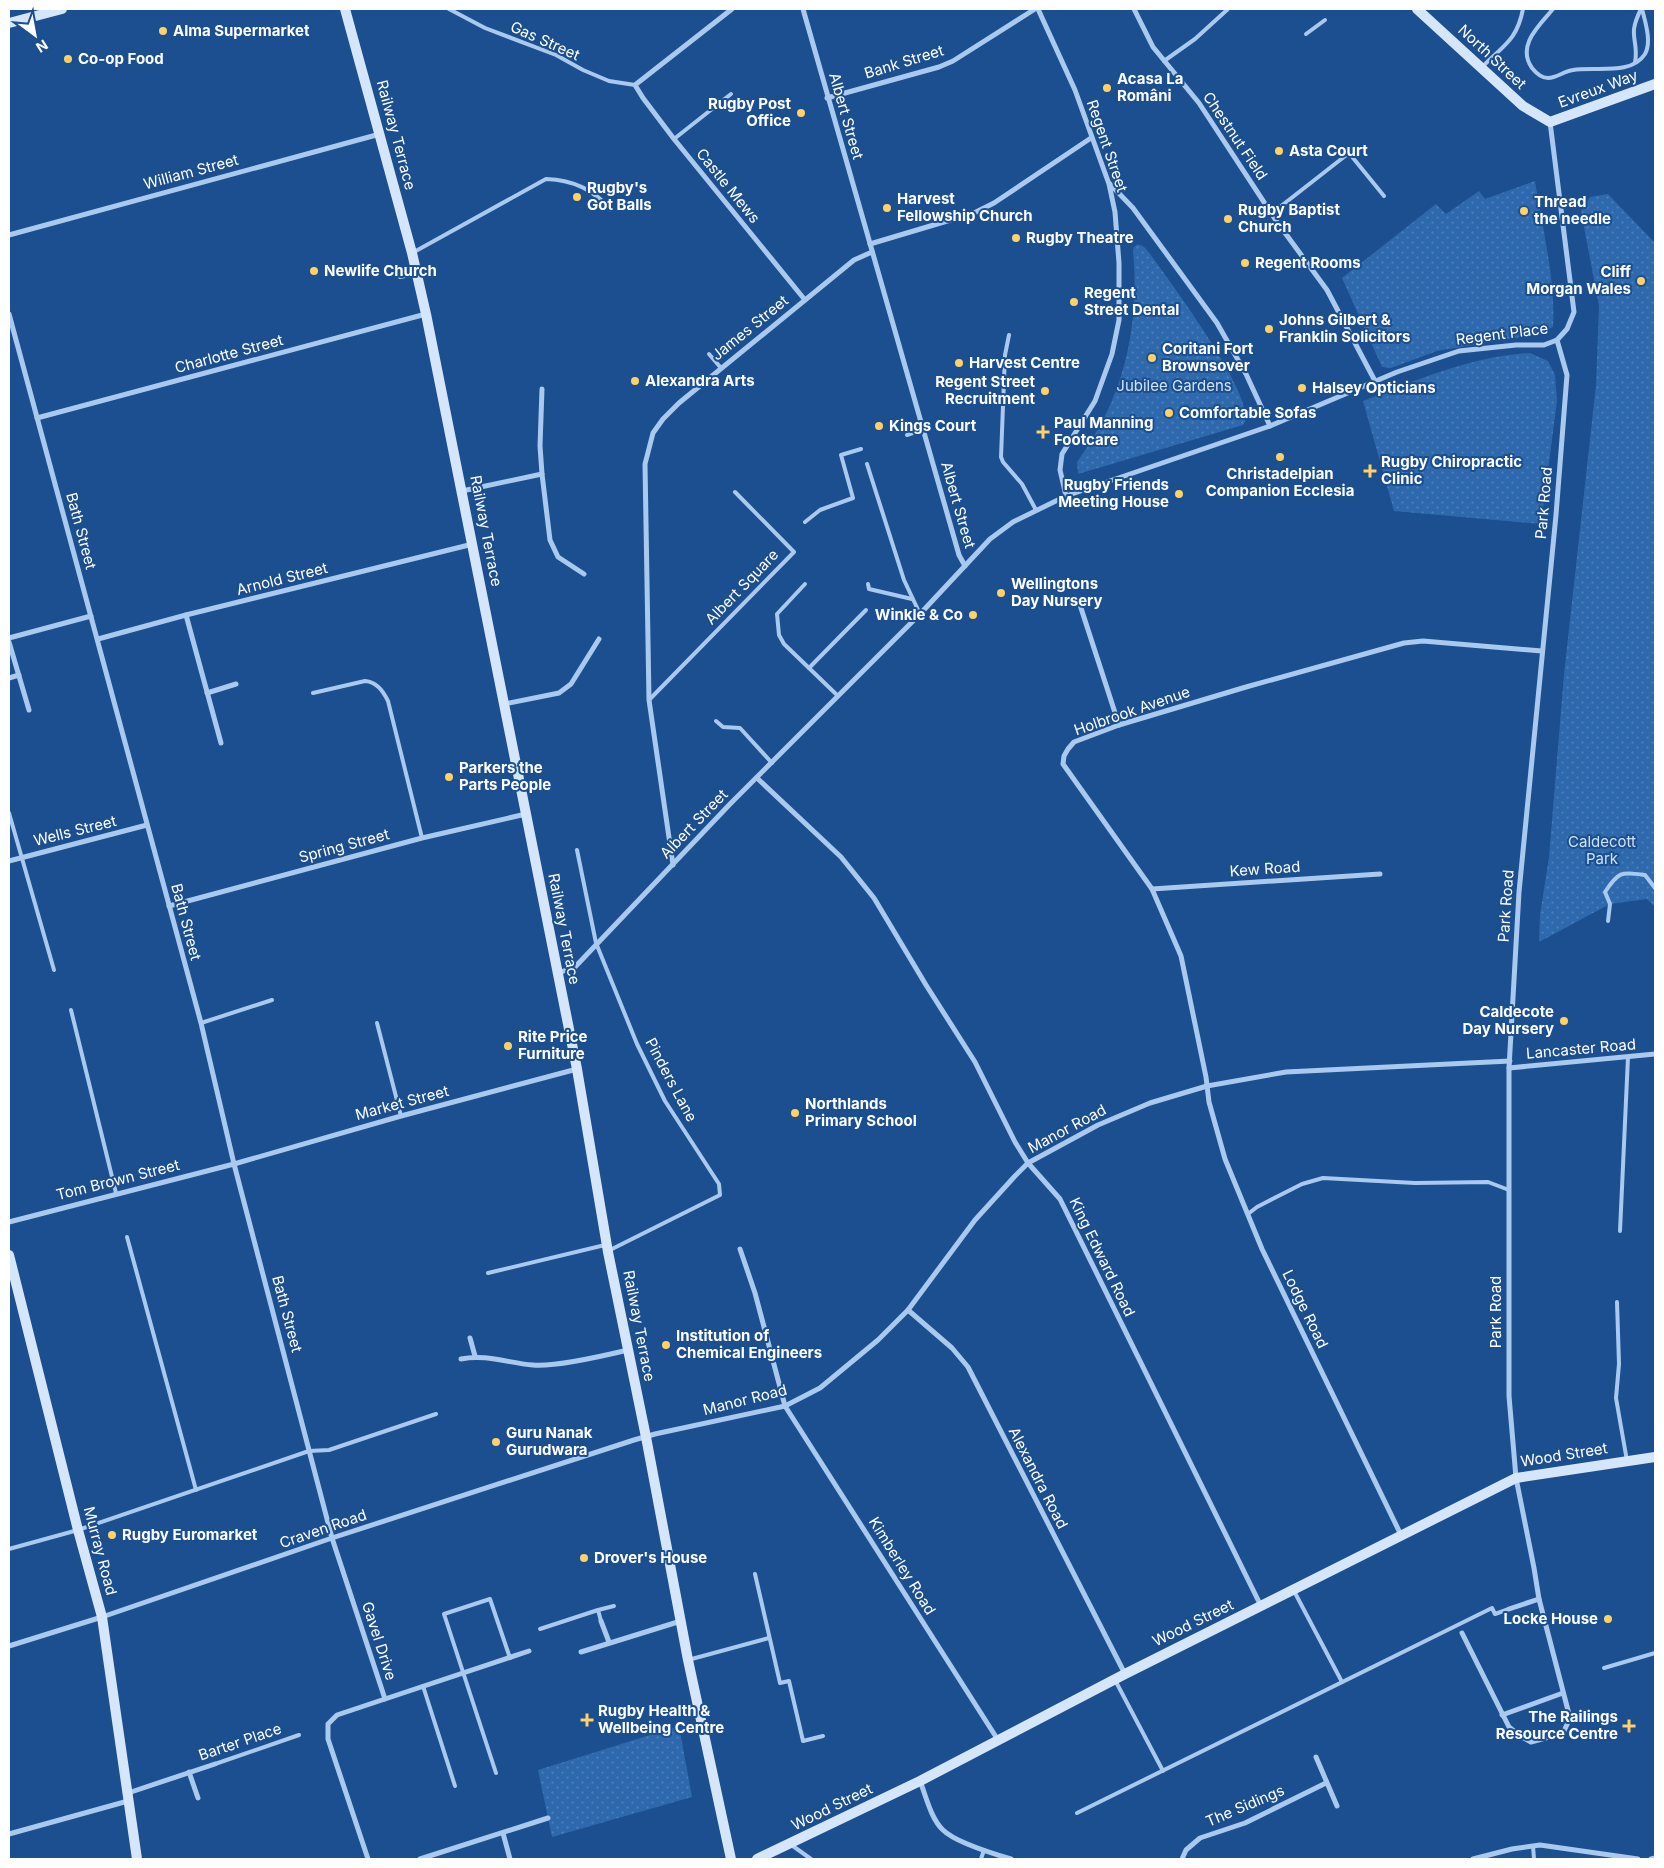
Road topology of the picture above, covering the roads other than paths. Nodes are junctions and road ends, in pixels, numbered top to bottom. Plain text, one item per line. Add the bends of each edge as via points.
1 (62, 9) edge
2 (345, 9) edge
3 (449, 9) edge
4 (732, 9) edge
5 (803, 9) edge
6 (1036, 9) edge
7 (1134, 9) edge
8 (1228, 9) edge
9 (1417, 9) edge
10 (1523, 9) edge
11 (1553, 9) edge
12 (1641, 9) edge
13 (1325, 20) dead end
14 (9, 23) edge
15 (1306, 34) dead end
16 (1164, 61) junction
17 (1635, 63) junction
18 (1481, 68) junction
19 (1655, 84) edge
20 (636, 85) junction
21 (731, 94) dead end
22 (827, 98) junction
23 (1550, 122) junction
24 (380, 134) junction
25 (1091, 138) junction
26 (674, 139) junction
27 (1109, 184) junction
28 (1384, 196) dead end
29 (611, 210) dead end
30 (1271, 214) junction
31 (9, 235) edge
32 (870, 244) junction
33 (872, 252) junction
34 (412, 253) junction
35 (418, 274) junction
36 (400, 277) dead end
37 (805, 300) junction
38 (9, 314) edge
39 (426, 314) junction
40 (1009, 335) dead end
41 (1557, 340) junction
42 (709, 354) dead end
43 (721, 368) junction
44 (1375, 381) junction
45 (542, 389) dead end
46 (37, 418) junction
47 (1270, 426) junction
48 (924, 429) junction
49 (907, 435) dead end
50 (861, 449) dead end
51 (867, 464) dead end
52 (542, 474) junction
53 (462, 491) junction
54 (735, 492) dead end
55 (1066, 496) junction
56 (1036, 510) junction
57 (804, 522) dead end
58 (473, 544) junction
59 (965, 566) junction
60 (584, 574) dead end
61 (805, 584) dead end
62 (868, 584) dead end
63 (912, 599) junction
64 (1080, 604) dead end
65 (866, 610) dead end
66 (920, 614) junction
67 (186, 615) junction
68 (91, 616) junction
69 (9, 638) edge
70 (98, 639) junction
71 (599, 639) dead end
72 (9, 642) edge
73 (1542, 651) junction
74 (809, 668) junction
75 (19, 675) junction
76 (9, 678) edge
77 (236, 684) dead end
78 (313, 693) dead end
79 (207, 694) junction
80 (837, 696) junction
81 (649, 700) junction
82 (504, 704) junction
83 (29, 710) dead end
84 (716, 721) dead end
85 (1119, 725) junction
86 (221, 743) dead end
87 (772, 763) junction
88 (757, 778) junction
89 (9, 813) edge
90 (526, 814) junction
91 (147, 825) junction
92 (422, 838) junction
93 (577, 850) dead end
94 (21, 858) junction
95 (9, 861) edge
96 (673, 865) junction
97 (1380, 874) dead end
98 (1655, 888) edge
99 (1152, 889) junction
100 (169, 906) junction
101 (1608, 921) dead end
102 (596, 943) junction
103 (54, 970) dead end
104 (557, 973) junction
105 (272, 1000) dead end
106 (71, 1010) dead end
107 (201, 1023) junction
108 (377, 1023) dead end
109 (1655, 1054) edge
110 (1628, 1057) junction
111 (1510, 1061) junction
112 (577, 1068) junction
113 (1509, 1068) junction
114 (1207, 1086) junction
115 (401, 1116) junction
116 (1028, 1163) junction
117 (234, 1164) junction
118 (1509, 1190) junction
119 (116, 1193) junction
120 (1248, 1214) junction
121 (9, 1222) edge
122 (1620, 1231) dead end
123 (128, 1237) dead end
124 (608, 1248) junction
125 (740, 1249) dead end
126 (9, 1255) edge
127 (488, 1272) dead end
128 (1617, 1302) dead end
129 (908, 1310) junction
130 (470, 1338) dead end
131 (628, 1350) junction
132 (475, 1356) junction
133 (461, 1359) dead end
134 (785, 1406) junction
135 (436, 1414) dead end
136 (646, 1437) junction
137 (309, 1451) junction
138 (1655, 1457) edge
139 (1627, 1461) junction
140 (1516, 1478) junction
141 (196, 1490) junction
142 (78, 1530) junction
143 (1401, 1536) junction
144 (332, 1538) junction
145 (9, 1549) edge
146 (755, 1574) dead end
147 (1293, 1590) junction
148 (1539, 1599) junction
149 (614, 1606) dead end
150 (1261, 1606) junction
151 (1509, 1609) joint
152 (598, 1610) junction
153 (102, 1617) junction
154 (602, 1621) joint
155 (681, 1621) junction
156 (540, 1629) dead end
157 (1462, 1633) dead end
158 (769, 1638) junction
159 (609, 1642) junction
160 (9, 1646) edge
161 (529, 1651) dead end
162 (580, 1652) dead end
163 (1655, 1654) edge
164 (510, 1658) junction
165 (688, 1660) junction
166 (1604, 1668) dead end
167 (463, 1673) junction
168 (1125, 1674) junction
169 (1114, 1679) junction
170 (1342, 1682) junction
171 (423, 1686) junction
172 (1563, 1693) junction
173 (385, 1698) junction
174 (1502, 1714) junction
175 (299, 1735) dead end
176 (823, 1736) dead end
177 (998, 1740) junction
178 (1316, 1757) dead end
179 (215, 1764) joint
180 (1162, 1771) junction
181 (189, 1772) junction
182 (496, 1773) dead end
183 (920, 1781) junction
184 (1326, 1783) junction
185 (455, 1786) dead end
186 (128, 1797) junction
187 (198, 1798) dead end
188 (1337, 1806) dead end
189 (1077, 1813) dead end
190 (548, 1818) dead end
191 (503, 1832) junction
192 (9, 1834) edge
193 (790, 1844) junction
194 (1533, 1846) junction
195 (984, 1850) junction
196 (1603, 1857) edge
197 (1655, 1858) edge
198 (136, 1859) edge
199 (368, 1859) edge
200 (420, 1859) edge
201 (510, 1859) edge
202 (731, 1859) edge
203 (757, 1859) edge
204 (811, 1859) edge
205 (981, 1859) edge
206 (1010, 1859) edge
207 (1182, 1859) edge
208 (1473, 1859) edge
209 (1534, 1859) edge
210 (1638, 1859) edge
211 (1651, 1859) edge

1 - 14 street
2 - 24 street, Railway Terrace
3 - 20 lane, Gas Street via 485,28 556,55 609,81
4 - 20 street
5 - 22 street, Albert Street
6 - 22 street, Bank Street via 939,67
6 - 25 street, Regent Street via 1075,90
7 - 16 street, Chestnut Field via 1153,47
8 - 16 lane
9 - 18 street, North Street
10 - 18 lane via 1518,30 1511,40
11 - 17 lane via 1534,29 1528,41 1529,63 1537,73 1545,78 1572,70 1626,67
12 - 17 lane via 1635,21
12 - 17 lane via 1648,44 1645,53
13 - 15 lane
16 - 30 street, Chestnut Field via 1199,103
18 - 23 street, North Street via 1523,106
19 - 23 street, Evreux Way
20 - 26 street, Castle Mews
21 - 26 lane
22 - 32 street, Albert Street
23 - 41 street, Regent Place via 1574,312 1567,329
24 - 31 street, William Street
24 - 34 street, Railway Terrace
25 - 27 street, Regent Street
25 - 32 street via 974,213
26 - 37 street, Castle Mews
27 - 47 street via 1133,208 1218,323
27 - 55 street, Regent Street via 1119,263 1119,320 1112,354 1095,401 1062,454 1060,470
28 - 30 lane via 1349,153
29 - 34 lane via 585,187 546,179
30 - 44 street, Chestnut Field via 1327,290
32 - 33 street, Albert Street
33 - 37 street, James Street via 854,260
33 - 48 street, Albert Street
34 - 35 street, Railway Terrace
35 - 36 lane
35 - 39 street, Railway Terrace
37 - 43 street, James Street
38 - 46 street, Bath Street
39 - 46 street, Charlotte Street
39 - 53 street, Railway Terrace
40 - 56 lane via 1005,355 1001,456
41 - 44 street, Regent Place via 1544,344 1459,351
41 - 73 street, Park Road via 1568,375
42 - 43 lane
43 - 81 street, James Street via 663,419 653,433 645,464
44 - 47 street, Regent Place
45 - 52 street
46 - 68 street, Bath Street
47 - 55 street, Regent Place
48 - 49 lane
48 - 59 street, Albert Street via 959,555
50 - 57 lane via 841,455 853,498 820,510
51 - 63 lane
52 - 53 street
52 - 60 street via 550,540 558,557
53 - 58 street, Railway Terrace
54 - 81 lane, Albert Square via 794,552
55 - 56 street, Regent Place
56 - 59 street, Regent Place via 990,539
58 - 67 street, Arnold Street
58 - 82 street, Railway Terrace
59 - 66 street, Albert Street
61 - 74 lane via 777,614 779,635 784,644
62 - 63 lane via 869,589
63 - 66 lane
64 - 85 street
65 - 74 lane
66 - 80 street, Albert Street
67 - 70 street, Arnold Street
67 - 79 street
68 - 69 street
68 - 70 street, Bath Street
70 - 91 street, Bath Street
71 - 82 street via 571,684 558,693
72 - 75 street
73 - 85 street, Holbrook Avenue via 1423,641 1404,643
73 - 111 street, Park Road via 1519,892
74 - 80 lane
75 - 76 street
75 - 83 street
77 - 79 street
78 - 92 lane via 365,681 382,690 388,701
79 - 86 street
80 - 87 street, Albert Street
81 - 96 street
82 - 90 street, Railway Terrace
84 - 87 lane via 723,727 740,728
85 - 99 street, Holbrook Avenue via 1074,742 1068,748 1063,764
87 - 88 street, Albert Street
88 - 96 street, Albert Street
88 - 116 street, King Edward Road via 840,857 874,898 975,1062
89 - 94 lane
90 - 92 street, Spring Street
90 - 104 street, Railway Terrace
91 - 94 street, Wells Street
91 - 100 street, Bath Street
92 - 100 street, Spring Street
93 - 102 lane, Pinders Lane
94 - 95 street, Wells Street
94 - 103 lane
96 - 102 street, Albert Street
97 - 99 street, Kew Road
98 - 101 lane via 1645,874 1624,872 1616,876 1605,892 1610,904
99 - 114 street, Holbrook Avenue via 1181,956
100 - 107 street, Bath Street
102 - 104 street, Albert Street via 575,967
102 - 124 lane, Pinders Lane via 637,1044 666,1101 719,1184 720,1195
104 - 112 street, Railway Terrace
105 - 107 lane
106 - 119 lane
107 - 117 street, Bath Street
108 - 115 lane
109 - 110 street, Lancaster Road
110 - 113 street, Lancaster Road
110 - 122 lane
111 - 113 street, Park Road
111 - 114 street, Manor Road via 1286,1072
112 - 115 street, Market Street
112 - 124 street, Railway Terrace
113 - 118 street, Park Road
114 - 116 street, Manor Road via 1150,1103 1098,1125
114 - 120 street, Lodge Road via 1208,1102 1225,1159
115 - 117 street, Market Street
116 - 129 street, Manor Road via 975,1220
116 - 150 street, King Edward Road via 1060,1199
117 - 119 street, Tom Brown Street
117 - 137 street, Bath Street
118 - 120 lane via 1488,1182 1415,1183 1323,1178 1302,1184
118 - 140 street, Park Road via 1509,1396
119 - 121 street, Tom Brown Street
120 - 143 street, Lodge Road
123 - 141 lane
124 - 127 lane
124 - 131 street, Railway Terrace
125 - 134 street
126 - 142 street, Murray Road
128 - 139 lane via 1616,1398
129 - 134 street, Manor Road via 878,1340 820,1388
129 - 168 street, Alexandra Road via 952,1348 968,1368
130 - 132 street
131 - 132 street via 535,1365
131 - 136 street, Railway Terrace
132 - 133 street
134 - 136 street, Manor Road
134 - 177 street, Kimberley Road
135 - 137 lane via 329,1450
136 - 144 street, Craven Road
136 - 155 street, Railway Terrace
137 - 141 lane
137 - 144 street, Bath Street
138 - 139 street, Wood Street
139 - 140 street, Wood Street
140 - 143 street, Wood Street
140 - 148 street, Park Road
141 - 142 lane
142 - 145 lane
142 - 153 street, Murray Road
143 - 147 street, Wood Street
144 - 153 street, Craven Road
144 - 173 street, Gavel Drive
146 - 158 lane
147 - 150 street, Wood Street
147 - 170 lane
148 - 151 street
148 - 172 street, Park Road
149 - 152 lane
150 - 168 street, Wood Street
151 - 170 lane via 1494,1614 1492,1608
152 - 154 lane
152 - 156 lane
153 - 160 street, Craven Road
153 - 186 street, Murray Road
154 - 159 street
155 - 159 street
155 - 165 street, Railway Terrace
157 - 174 street
158 - 165 lane
158 - 176 lane via 780,1683 789,1680 803,1741
159 - 162 street
161 - 164 street
163 - 166 lane
164 - 167 street
164 - 167 lane via 490,1598 444,1614
165 - 202 street, Railway Terrace
167 - 171 street
167 - 182 lane
168 - 169 street, Wood Street
169 - 177 street, Wood Street
169 - 180 lane
170 - 180 lane
171 - 173 street
171 - 185 lane
172 - 174 street
172 - 174 street, Park Road via 1570,1718 1563,1734 1531,1742 1509,1728
173 - 199 street, Gavel Drive via 337,1715 328,1724 328,1740
175 - 179 lane, Barter Place
177 - 183 street, Wood Street
178 - 184 street
179 - 181 street, Barter Place
180 - 189 lane
181 - 186 street, Barter Place
181 - 187 street, Barter Place
183 - 193 street, Wood Street
183 - 195 street via 934,1817 943,1830
184 - 188 street
184 - 207 street, The Sidings via 1245,1823 1200,1838 1186,1850
186 - 192 street, Barter Place
186 - 198 street, Murray Road
190 - 191 street
191 - 200 street
191 - 201 street
193 - 203 street, Wood Street
193 - 204 lane
194 - 196 street
194 - 208 street
194 - 209 lane
195 - 205 lane
195 - 206 street
196 - 210 street
197 - 211 street

